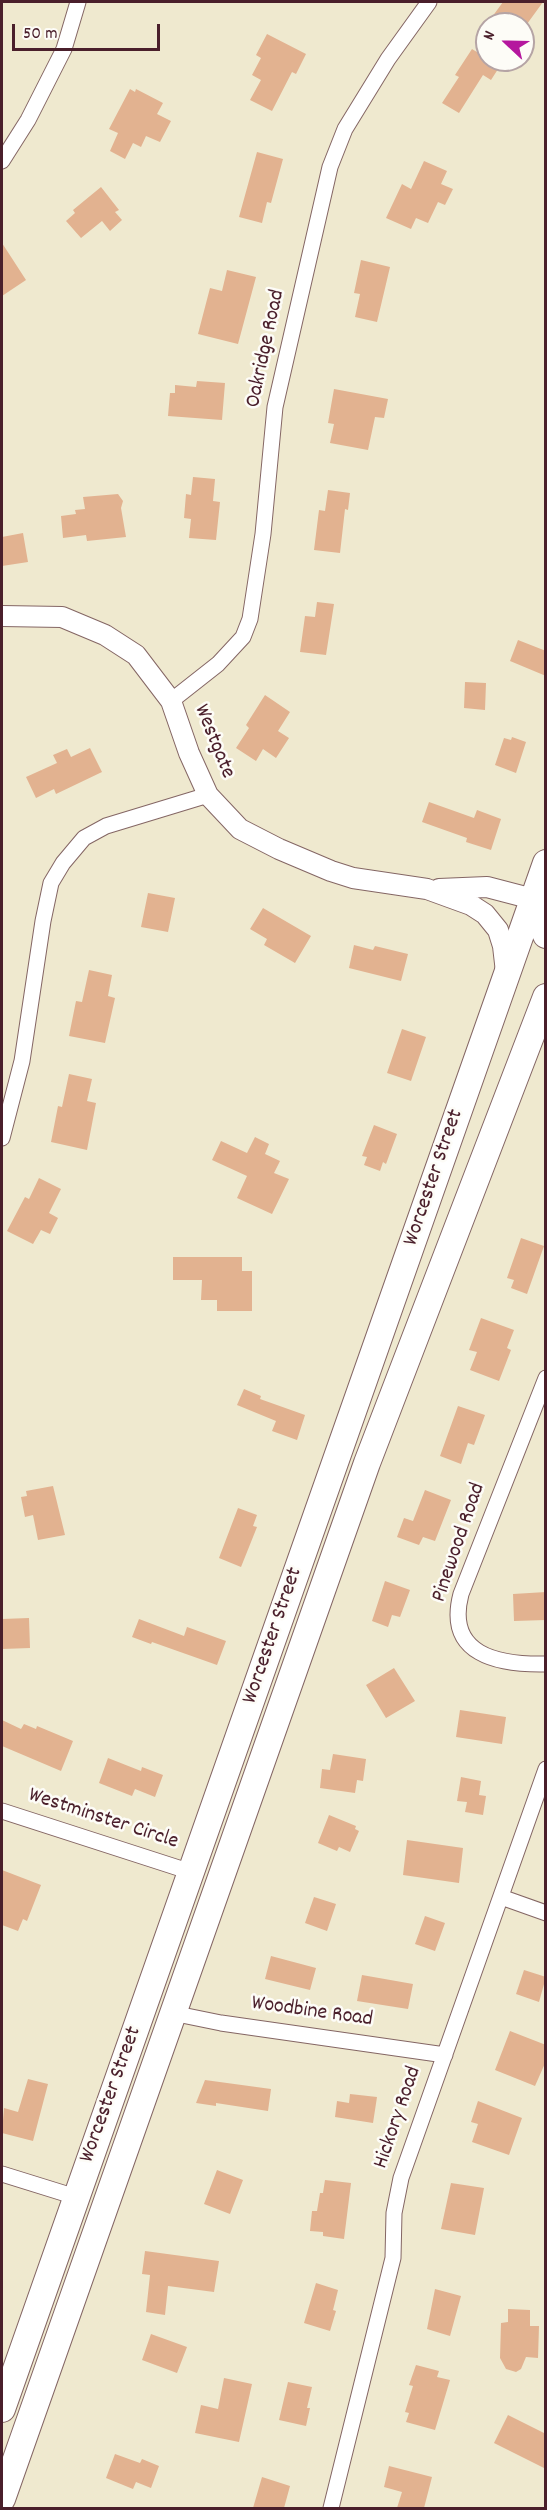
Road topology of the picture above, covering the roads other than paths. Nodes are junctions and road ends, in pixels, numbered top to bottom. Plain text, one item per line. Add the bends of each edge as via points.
1 (78, 2) edge
2 (429, 2) edge
3 (2, 161) edge
4 (2, 616) edge
5 (171, 701) junction
6 (208, 795) junction
7 (546, 863) edge
8 (427, 890) junction
9 (533, 899) junction
10 (546, 935) edge
11 (506, 977) junction
12 (546, 982) edge
13 (543, 1005) edge
14 (2, 1138) edge
15 (546, 1378) edge
16 (546, 1664) edge
17 (546, 1769) edge
18 (2, 1811) edge
19 (191, 1872) junction
20 (501, 1897) junction
21 (546, 1912) edge
22 (172, 2013) junction
23 (445, 2055) junction
24 (2, 2174) edge
25 (76, 2197) junction
26 (2, 2409) edge
27 (2, 2499) edge
28 (333, 2503) edge

1 - 3 street via 64,49
2 - 5 street, Oakridge Road via 388,58 345,129 330,167 275,407 250,619 243,637 218,664
4 - 5 street, Westgate via 62,617 105,635 136,655
5 - 6 street, Westgate
6 - 8 street, Westgate via 240,829 306,862 353,878
6 - 14 street via 106,826 84,838 63,863 49,892 22,1061
7 - 9 highway, Worcester Street
8 - 9 street, Westgate via 487,887
8 - 11 street, Westgate via 461,900 490,919 503,946
9 - 10 highway
9 - 11 highway, Worcester Street
11 - 19 highway, Worcester Street
12 - 13 highway, Worcester Street
13 - 22 highway, Worcester Street via 376,1437
15 - 16 street, Pinewood Road via 461,1594 458,1617 464,1641 480,1653 512,1662
17 - 20 street, Hickory Road
18 - 19 street, Westminster Circle
19 - 25 highway, Worcester Street
20 - 21 street
20 - 23 street, Hickory Road
22 - 23 street, Woodbine Road
22 - 27 highway, Worcester Street
23 - 28 street, Hickory Road via 398,2189 391,2270
24 - 25 street
25 - 26 highway, Worcester Street

